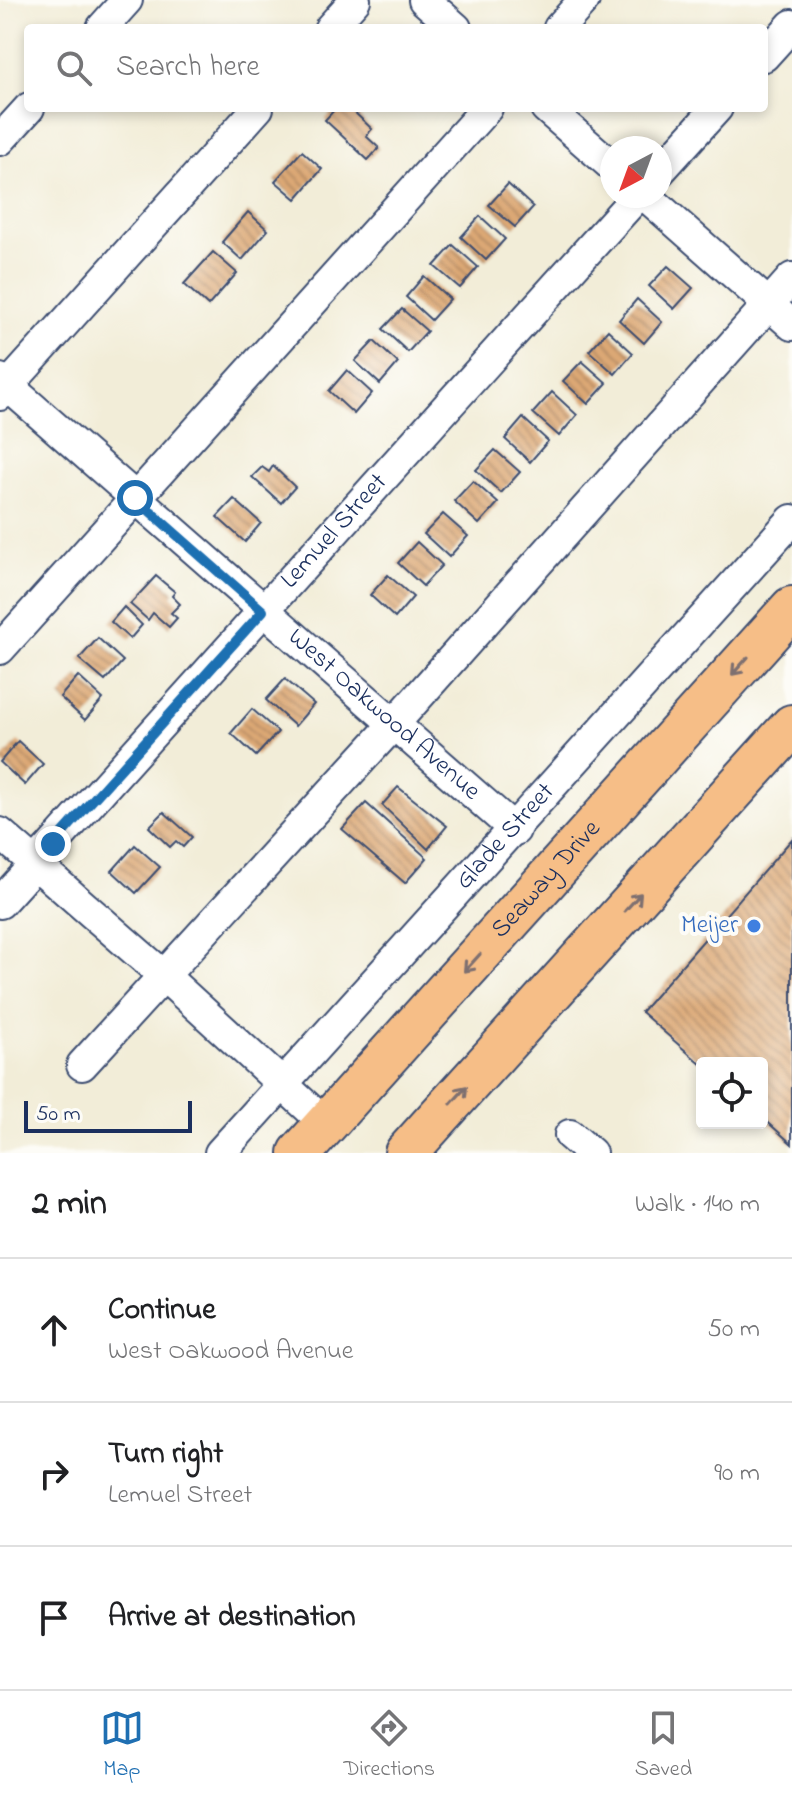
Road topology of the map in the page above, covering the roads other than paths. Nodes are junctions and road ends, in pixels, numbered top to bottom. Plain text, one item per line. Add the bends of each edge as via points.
1 (127, 0) edge
2 (355, 0) edge
3 (424, 0) edge
4 (584, 0) edge
5 (106, 24) edge
6 (334, 24) edge
7 (451, 24) edge
8 (563, 24) edge
9 (792, 25) edge
10 (768, 52) edge
11 (25, 112) edge
12 (254, 112) edge
13 (483, 112) edge
14 (551, 112) edge
15 (713, 112) edge
16 (0, 140) edge
17 (600, 155) edge
18 (672, 158) edge
19 (626, 208) edge
20 (660, 208) edge
21 (792, 278) edge
22 (769, 304) junction
23 (792, 325) edge
24 (3, 387) edge
25 (135, 498) junction
26 (792, 520) edge
27 (792, 608) edge
28 (263, 611) junction
29 (0, 649) edge
30 (393, 725) junction
31 (792, 726) edge
32 (515, 830) junction
33 (0, 833) edge
34 (34, 865) junction
35 (0, 903) edge
36 (163, 975) junction
37 (82, 1065) dead end
38 (281, 1083) junction
39 (313, 1138) edge
40 (220, 1153) edge
41 (406, 1153) edge

1 - 5 street
2 - 6 street
3 - 7 street
4 - 8 street
9 - 10 street
11 - 16 street
12 - 24 street
13 - 25 street
14 - 17 street
15 - 18 street
19 - 28 street, Lemuel Street
20 - 22 street
21 - 22 street
22 - 23 street
22 - 30 street
24 - 25 street, West Oakwood Avenue
25 - 28 street, West Oakwood Avenue
25 - 29 street
26 - 32 street, Glade Street
27 -> 39 highway, Seaway Drive
28 - 30 street, West Oakwood Avenue
28 - 34 street, Lemuel Street
30 - 32 street, West Oakwood Avenue
30 - 36 street
41 -> 31 highway
32 - 38 street, Glade Street
33 - 34 street
34 - 35 street, Lemuel Street
34 - 36 street
36 - 37 street
36 - 38 street
38 - 39 street
38 - 40 street, Glade Street

